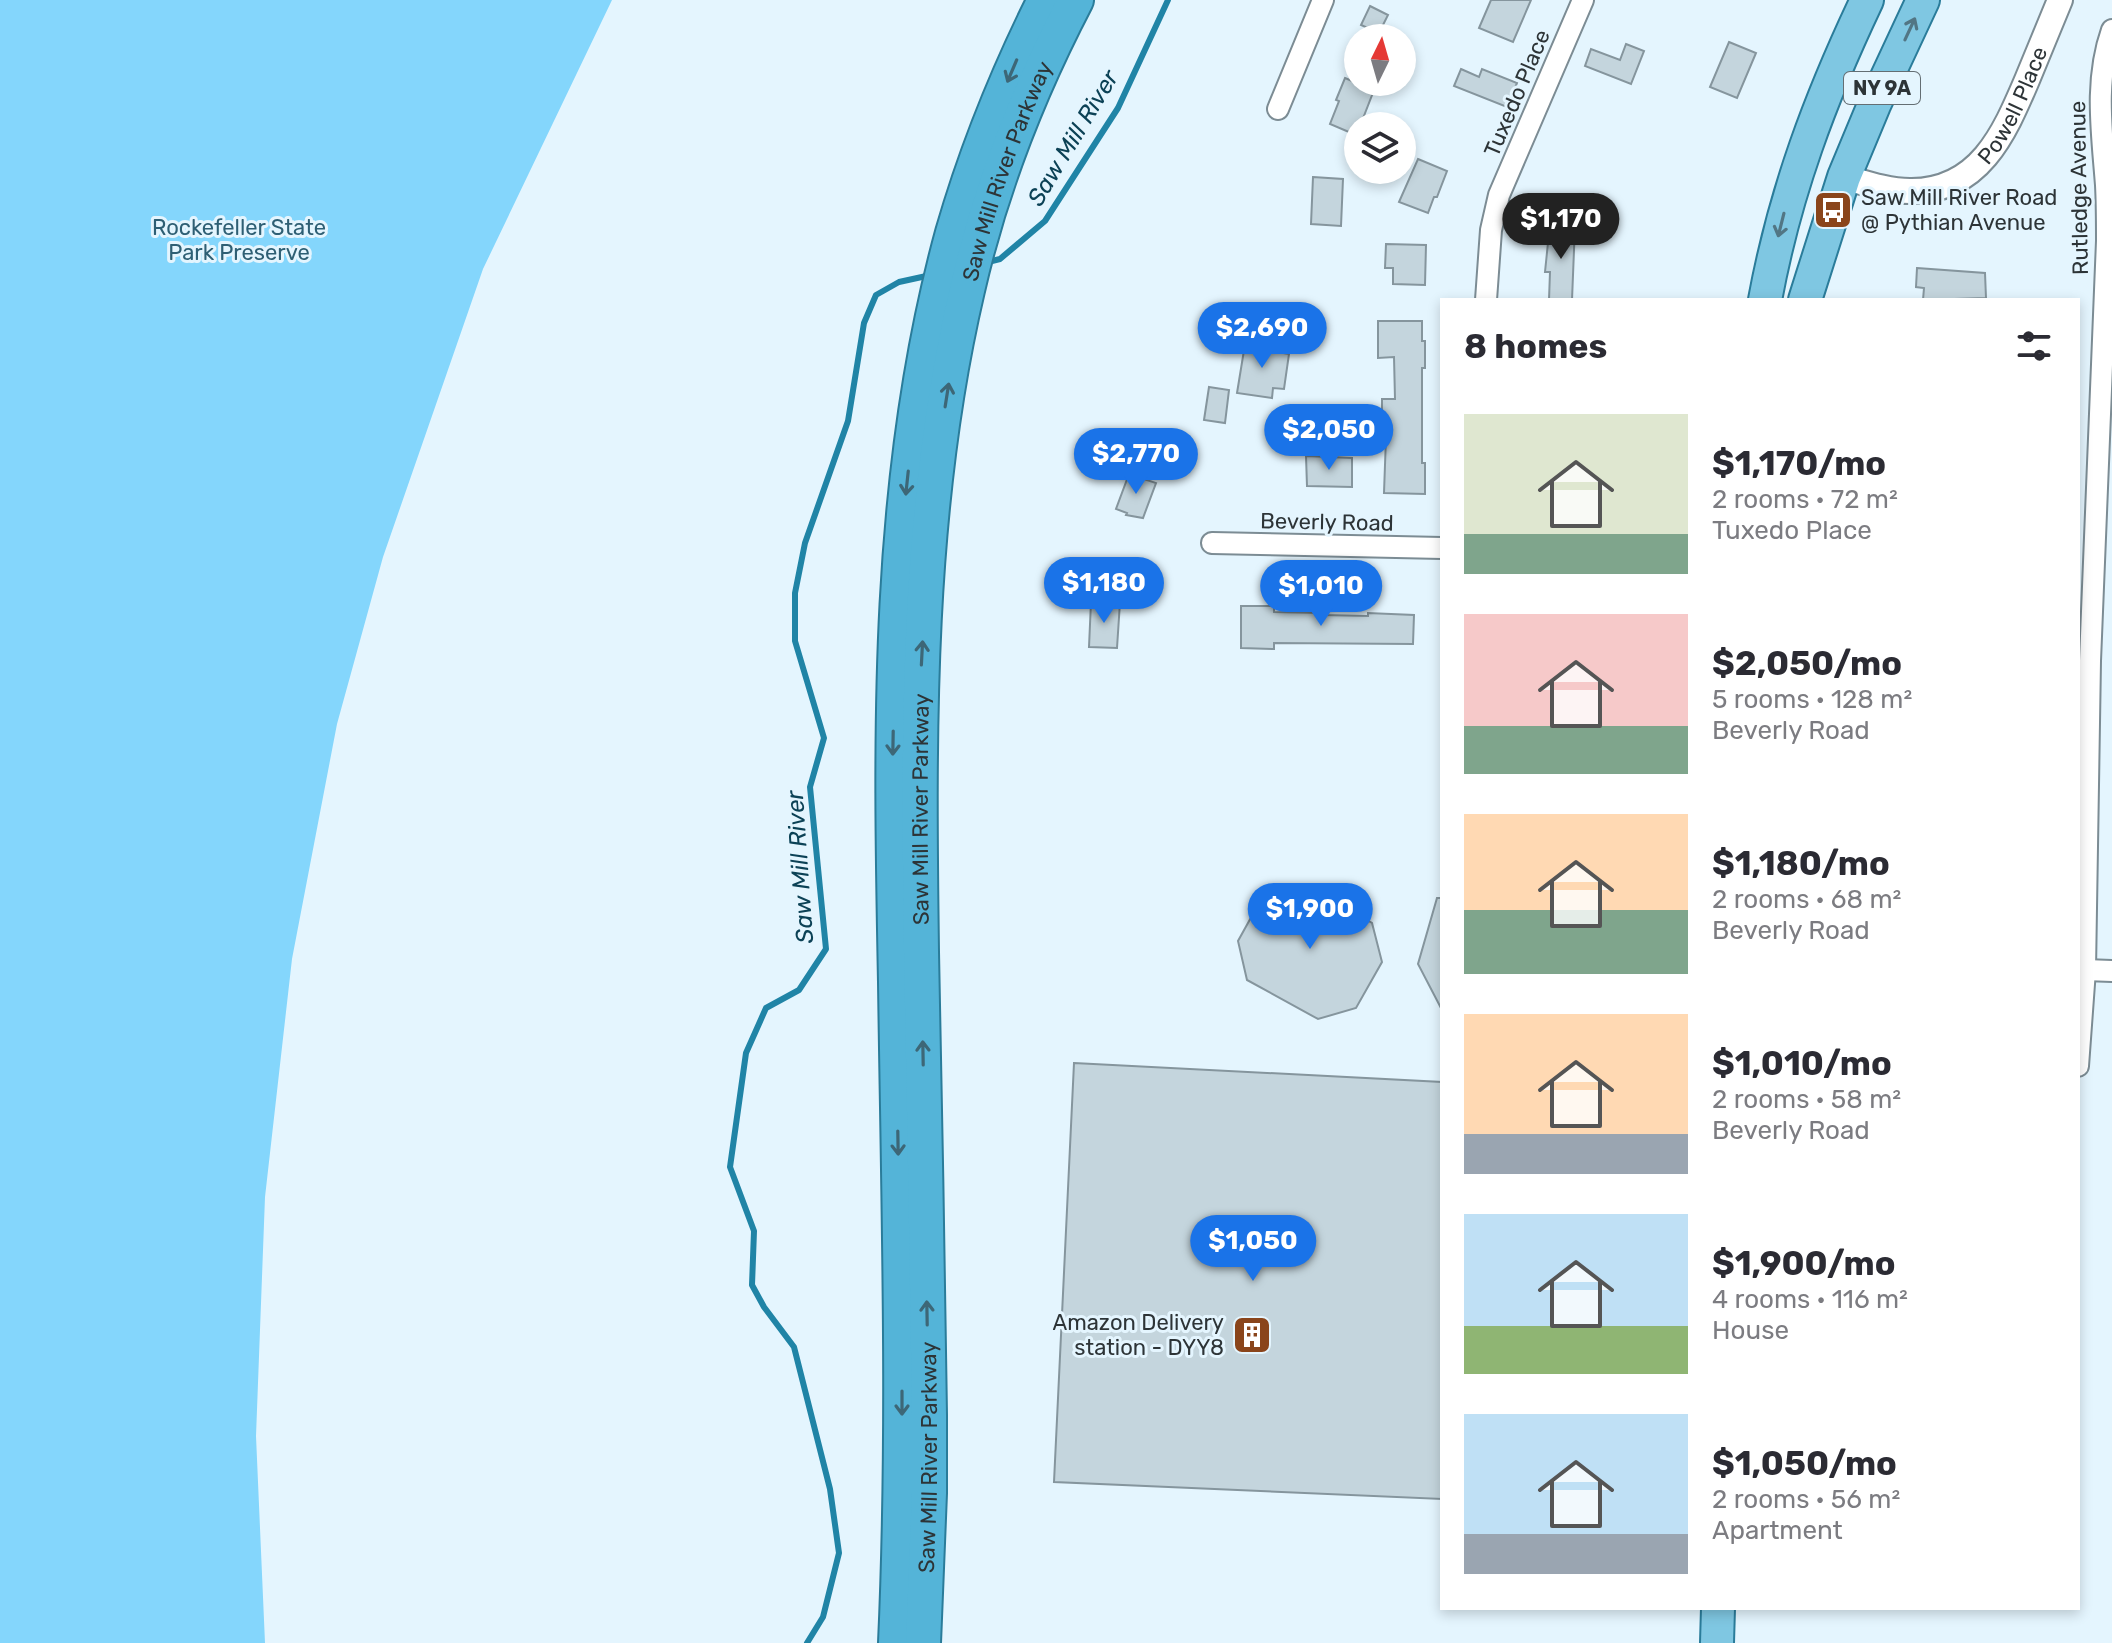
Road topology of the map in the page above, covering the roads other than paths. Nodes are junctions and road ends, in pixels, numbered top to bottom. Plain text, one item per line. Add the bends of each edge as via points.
1 (1045, 0) edge
2 (1076, 0) edge
3 (1323, 0) edge
4 (1583, 0) edge
5 (1843, 0) edge
6 (1867, 0) edge
7 (1923, 0) edge
8 (2060, 0) edge
9 (2112, 30) edge
10 (1278, 109) dead end
11 (1803, 152) junction
12 (1844, 177) junction
13 (969, 228) junction
14 (953, 292) junction
15 (1486, 298) edge
16 (1765, 298) edge
17 (1806, 298) edge
18 (1212, 543) dead end
19 (1440, 548) edge
20 (2085, 970) junction
21 (2112, 971) edge
22 (2080, 1039) edge
23 (1718, 1610) edge
24 (896, 1643) edge
25 (923, 1643) edge
26 (1717, 1643) edge

1 -> 13 highway, Saw Mill River Parkway via 987,132
2 - 13 highway, Saw Mill River Parkway
3 - 10 street
4 - 15 street, Tuxedo Place via 1499,195
5 - 11 main road
6 - 11 main road, NY 9A
12 -> 7 main road, NY 9A
8 - 12 street, Powell Place via 2007,125 1970,172 1935,189 1911,191
9 - 20 street, Rutledge Avenue via 2100,106 2107,241 2090,661
11 -> 16 main road, NY 9A
12 - 17 main road, NY 9A
13 - 14 highway, Saw Mill River Parkway
14 -> 24 highway, Saw Mill River Parkway via 925,360 908,474 895,670 903,1413
25 -> 14 highway, Saw Mill River Parkway via 929,1415 921,675 927,558 951,365
18 - 19 street, Beverly Road
20 - 21 street
20 - 22 street, Rutledge Avenue
23 - 26 main road

